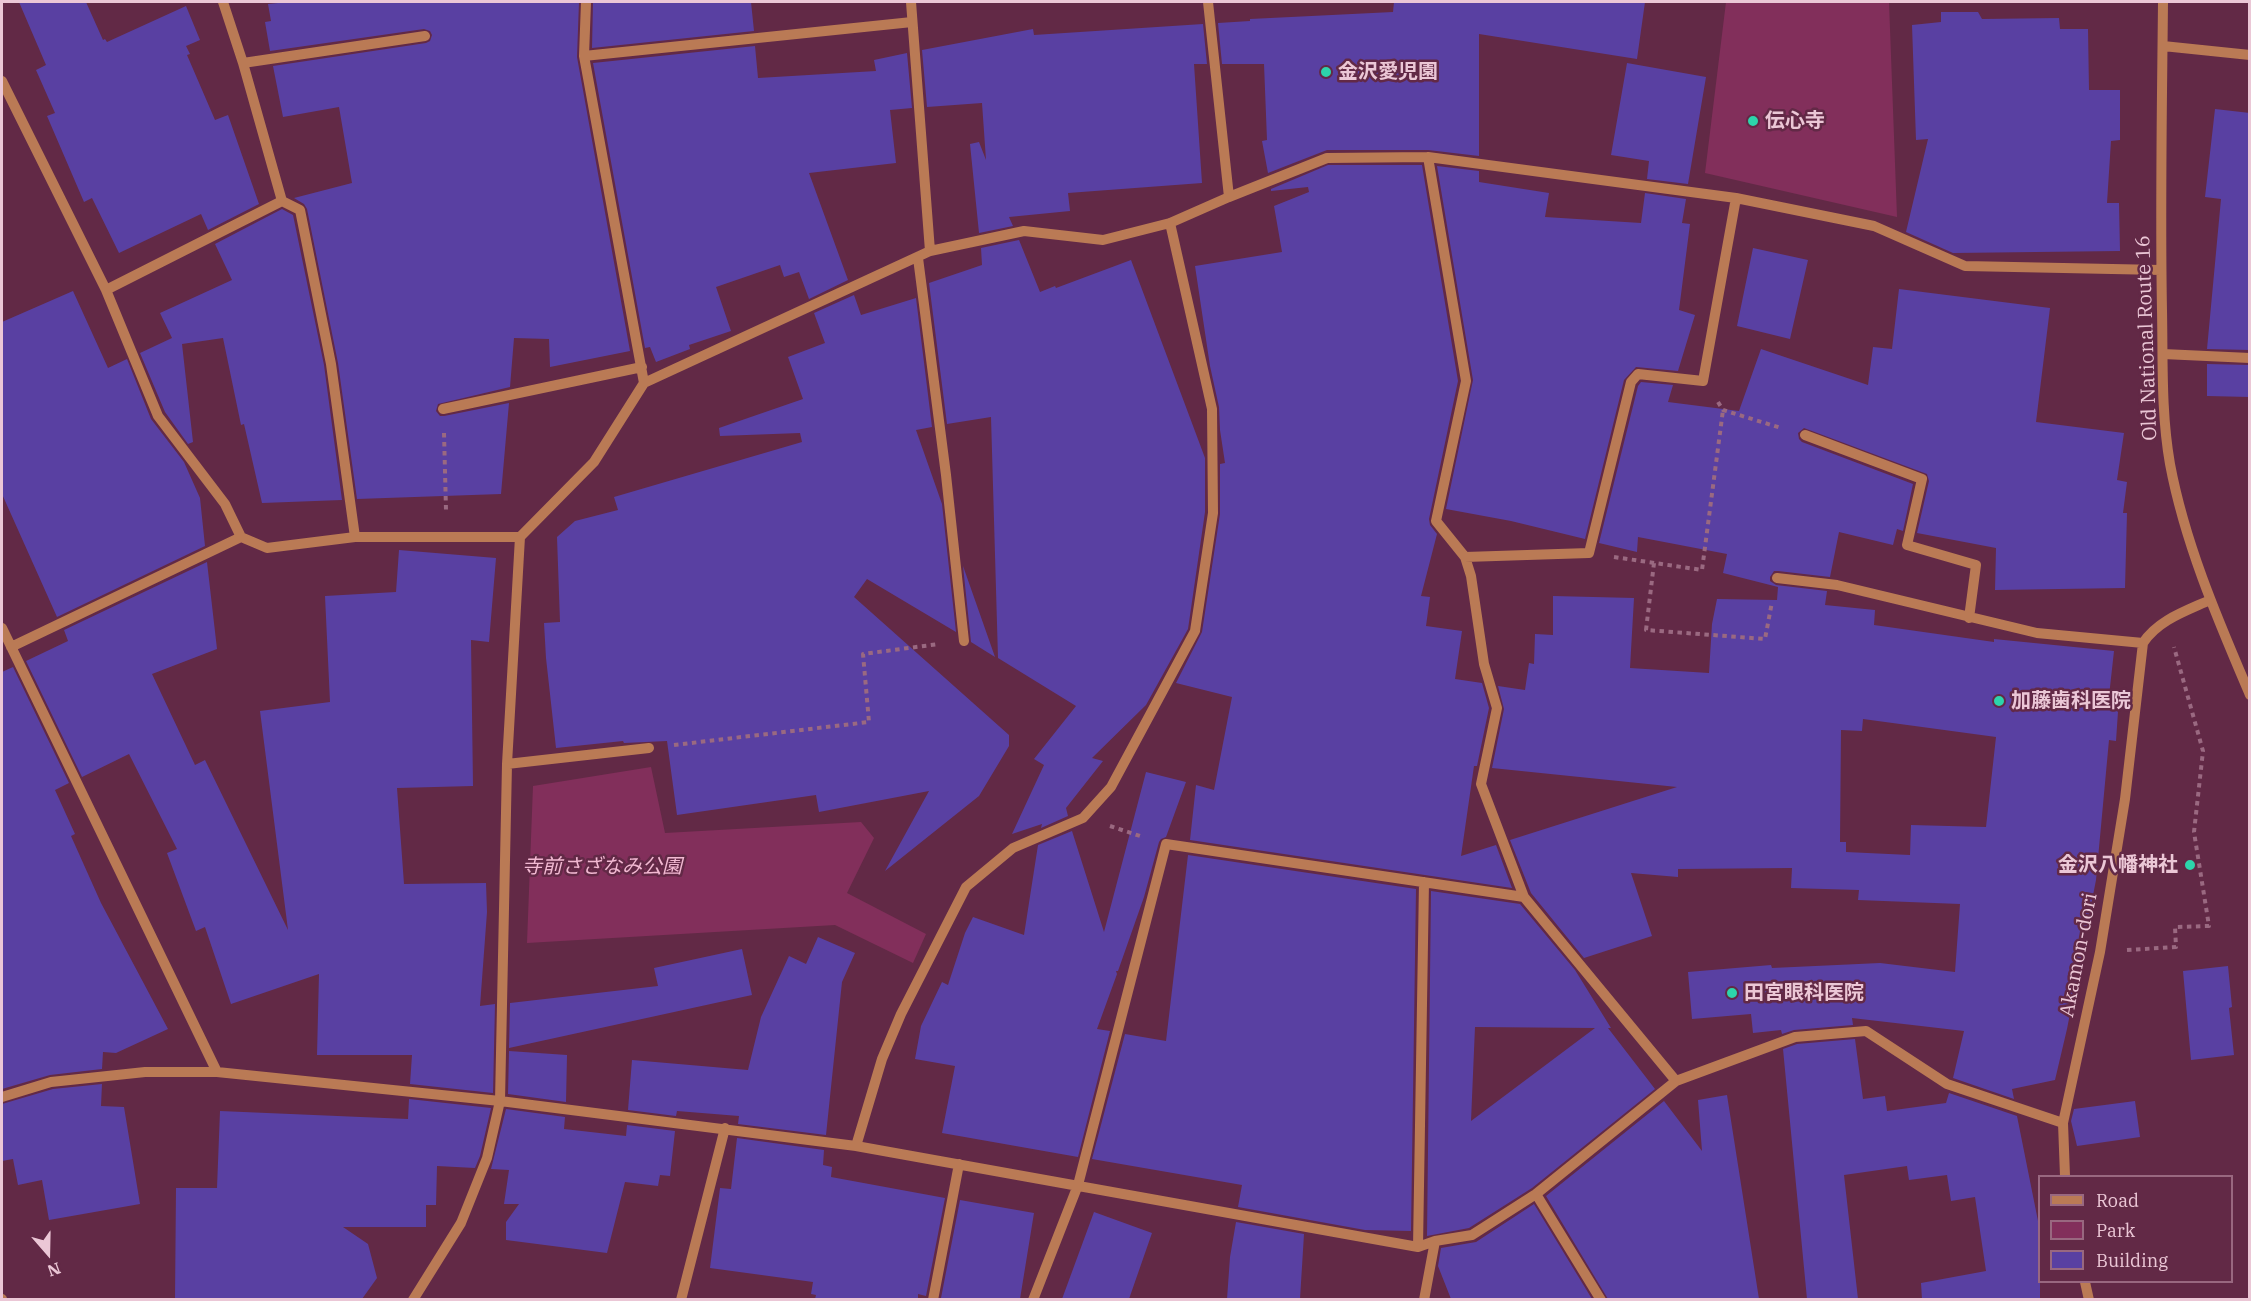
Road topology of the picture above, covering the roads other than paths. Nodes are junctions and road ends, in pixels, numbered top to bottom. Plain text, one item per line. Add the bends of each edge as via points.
1 (223, 2) edge
2 (586, 2) edge
3 (911, 2) edge
4 (1208, 2) edge
5 (2163, 2) edge
6 (912, 22) junction
7 (425, 36) dead end
8 (2163, 46) junction
9 (2250, 55) edge
10 (584, 56) junction
11 (243, 63) junction
12 (2, 81) edge
13 (1428, 158) junction
14 (1229, 197) junction
15 (1736, 198) junction
16 (282, 201) junction
17 (1170, 223) junction
18 (930, 251) junction
19 (918, 258) junction
20 (2161, 270) junction
21 (106, 290) junction
22 (2163, 354) junction
23 (2250, 358) edge
24 (642, 367) junction
25 (645, 383) junction
26 (443, 409) road end
27 (1805, 435) road end
28 (241, 537) junction
29 (355, 537) junction
30 (520, 537) junction
31 (1465, 557) junction
32 (1777, 578) road end
33 (2210, 600) junction
34 (1969, 618) junction
35 (2, 628) edge
36 (964, 641) road end
37 (2143, 643) junction
38 (11, 647) junction
39 (2250, 695) edge
40 (649, 748) road end
41 (507, 764) junction
42 (1424, 882) junction
43 (1524, 897) junction
44 (217, 1072) junction
45 (1676, 1081) junction
46 (2, 1097) edge
47 (500, 1101) junction
48 (2063, 1123) junction
49 (725, 1128) junction
50 (856, 1146) junction
51 (959, 1164) junction
52 (2065, 1175) edge
53 (1078, 1185) junction
54 (1536, 1194) junction
55 (1435, 1241) junction
56 (1418, 1247) junction
57 (2085, 1283) edge
58 (413, 1299) edge
59 (681, 1299) edge
60 (933, 1299) edge
61 (1033, 1299) edge
62 (1424, 1299) edge
63 (1601, 1299) edge
64 (2089, 1299) edge

1 - 11 street
2 - 10 street
3 - 6 street
4 - 14 street
5 - 8 street, Old National Route 16
6 - 10 street
6 - 18 street
7 - 11 street
8 - 9 street
8 - 20 street, Old National Route 16
10 - 24 street
11 - 16 street
12 - 21 street
13 - 14 street via 1327,158
13 - 15 street
13 - 31 street via 1466,381 1436,521
14 - 17 street
15 - 20 street via 1874,226 1965,266
15 - 31 street via 1703,381 1638,374 1631,382 1589,553
16 - 21 street
16 - 29 street via 300,210 331,364
17 - 18 street via 1103,240 1024,231
17 - 50 street via 1212,409 1214,513 1196,631 1111,787 1083,818 1013,848 966,887 901,1014 882,1059
18 - 19 street
19 - 25 street
19 - 36 street
20 - 22 street, Old National Route 16
21 - 28 street via 158,416 225,504
22 - 23 street
22 - 33 street, Old National Route 16 via 2164,417 2170,464
24 - 25 street
24 - 26 street
25 - 30 street via 594,462
27 - 34 street via 1922,479 1907,544 1976,565
28 - 29 street via 267,549
28 - 38 street
29 - 30 street
30 - 41 street
31 - 43 street via 1472,576 1484,664 1497,708 1481,784
32 - 34 street via 1837,585
33 - 37 street via 2167,620 2149,633
33 - 39 street, Old National Route 16
34 - 37 street via 2037,633
35 - 38 street
37 - 48 street, Akamon-dori via 2125,799 2100,952
38 - 44 street
40 - 41 street
41 - 47 street
42 - 43 street
42 - 53 street via 1166,844
42 - 56 street
43 - 45 street
44 - 46 street via 145,1072 51,1082
44 - 47 street
45 - 48 street via 1795,1038 1866,1031 1947,1084
45 - 54 street
47 - 49 street
47 - 58 street via 488,1158 461,1223
48 - 52 street, Akamon-dori
49 - 50 street
49 - 59 street
50 - 51 street
51 - 53 street
51 - 60 street
53 - 56 street
53 - 61 street
54 - 55 street via 1472,1235
54 - 63 street
55 - 56 street
55 - 62 street
57 - 64 street

